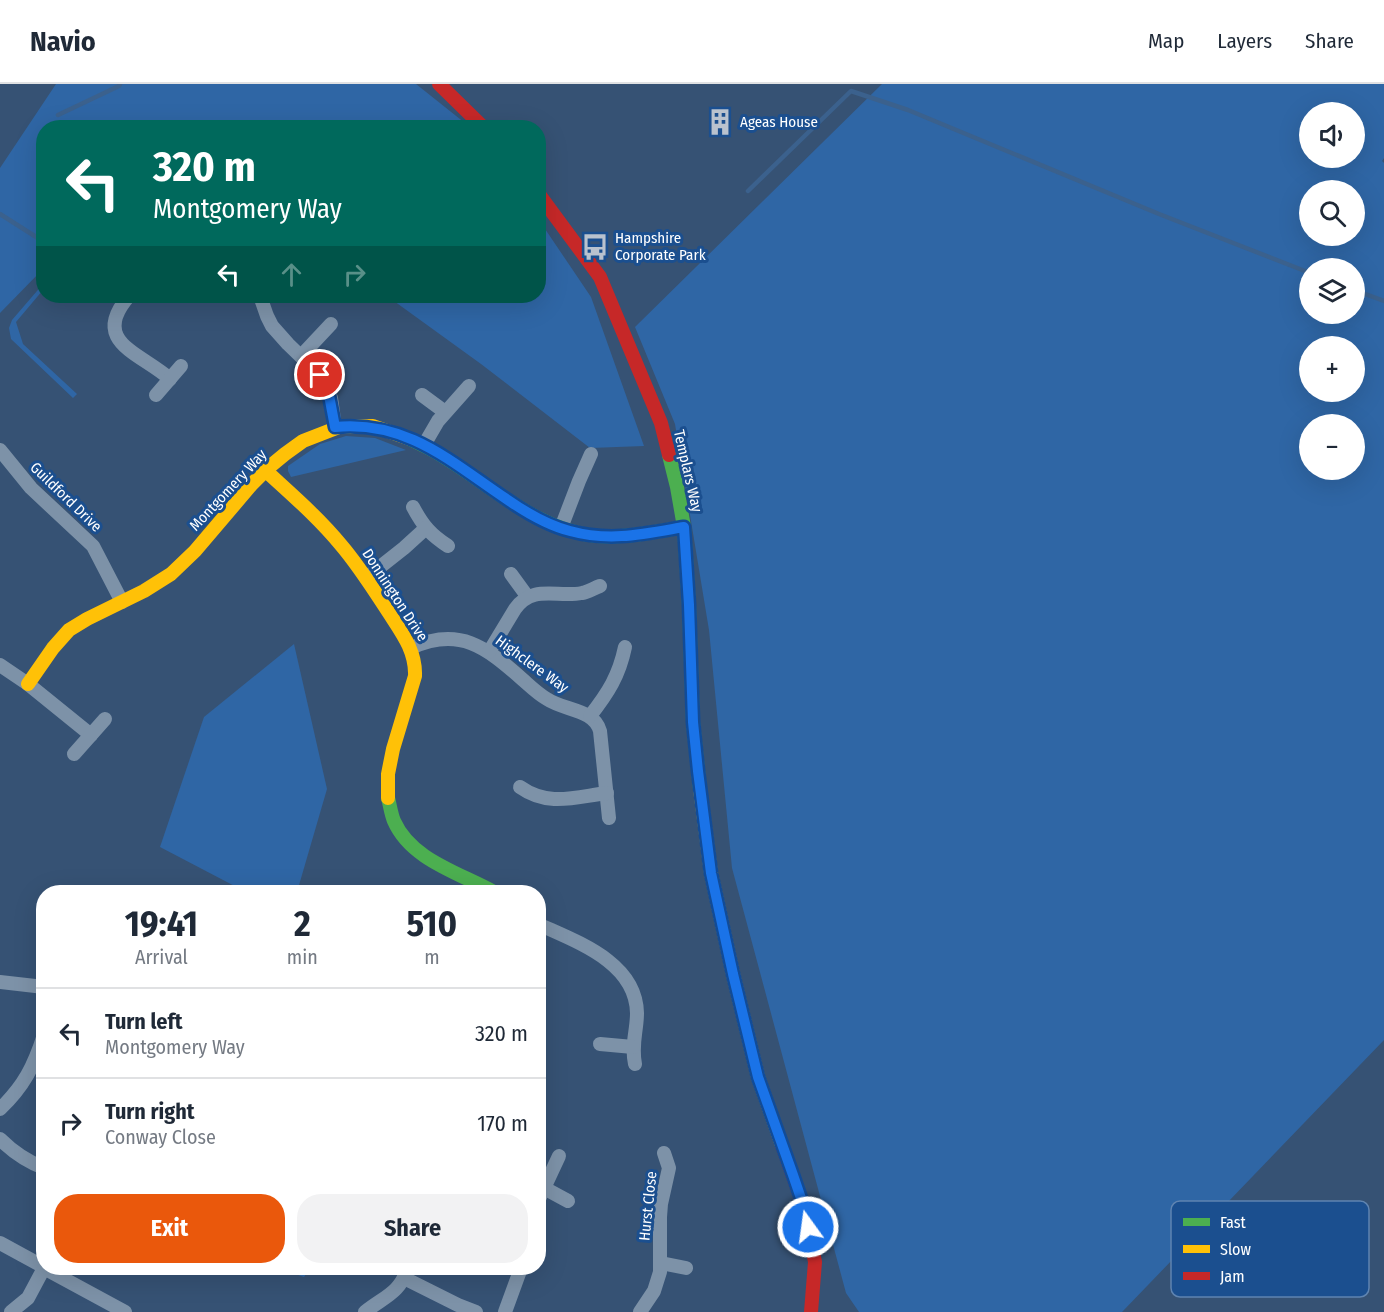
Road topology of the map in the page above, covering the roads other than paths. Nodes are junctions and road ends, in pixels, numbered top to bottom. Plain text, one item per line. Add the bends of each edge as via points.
1 (439, 84) edge
2 (476, 120) edge
3 (546, 204) edge
4 (124, 303) edge
5 (263, 303) edge
6 (331, 324) dead end
7 (301, 356) junction
8 (181, 366) dead end
9 (170, 379) junction
10 (469, 386) dead end
11 (156, 395) dead end
12 (422, 395) dead end
13 (446, 412) junction
14 (335, 427) junction
15 (424, 445) junction
16 (0, 450) edge
17 (591, 454) dead end
18 (265, 470) junction
19 (412, 507) dead end
20 (684, 527) junction
21 (426, 528) junction
22 (561, 528) junction
23 (448, 546) dead end
24 (511, 574) dead end
25 (366, 578) junction
26 (600, 586) dead end
27 (527, 596) junction
28 (122, 602) junction
29 (625, 647) dead end
30 (411, 648) junction
31 (489, 652) junction
32 (0, 666) edge
33 (28, 684) junction
34 (590, 716) junction
35 (105, 719) dead end
36 (91, 735) junction
37 (74, 754) dead end
38 (520, 787) dead end
39 (607, 793) junction
40 (609, 818) dead end
41 (481, 885) edge
42 (546, 928) edge
43 (0, 982) edge
44 (36, 986) edge
45 (600, 1044) dead end
46 (633, 1047) junction
47 (36, 1058) edge
48 (634, 1064) dead end
49 (0, 1109) edge
50 (0, 1140) edge
51 (664, 1153) dead end
52 (560, 1156) dead end
53 (36, 1164) edge
54 (546, 1185) edge
55 (546, 1196) edge
56 (568, 1201) dead end
57 (0, 1243) edge
58 (36, 1263) edge
59 (661, 1263) junction
60 (686, 1268) dead end
61 (40, 1275) edge
62 (58, 1275) edge
63 (405, 1275) edge
64 (409, 1275) edge
65 (519, 1275) edge
66 (11, 1312) edge
67 (125, 1312) edge
68 (365, 1312) edge
69 (476, 1312) edge
70 (506, 1312) edge
71 (640, 1312) edge
72 (811, 1312) edge

1 - 2 street
3 - 20 street, Templars Way via 600,277 661,423
4 - 9 street via 117,312 117,336 135,355
5 - 7 street via 272,326
6 - 7 street
7 - 14 street via 325,381
8 - 9 street
9 - 11 street
10 - 13 street
12 - 13 street
13 - 15 street
14 - 15 street, Montgomery Way via 383,429
14 - 18 street, Montgomery Way via 301,442
15 - 22 street, Montgomery Way via 532,516
16 - 28 street, Guildford Drive via 31,488 93,546
17 - 22 street
18 - 25 street, Donnington Drive via 330,532
18 - 28 street, Montgomery Way via 178,567
19 - 21 street
20 - 22 street, Montgomery Way via 613,537
20 - 72 street, Templars Way via 693,722 711,873 758,1077 805,1210 815,1262
21 - 23 street
21 - 25 street
24 - 27 street
25 - 30 street, Donnington Drive
26 - 27 street via 583,593
27 - 31 street
28 - 33 street, Montgomery Way via 68,631
29 - 34 street via 615,679
30 - 31 street, Highclere Way via 447,638
30 - 41 street, Donnington Drive via 415,676 388,767 388,799 393,817 403,835 423,855
31 - 34 street, Highclere Way via 545,698
32 - 33 street
33 - 36 street
34 - 39 street via 600,731
35 - 36 street
36 - 37 street
38 - 39 street via 549,799
39 - 40 street
42 - 46 street via 595,952 625,978 637,1012
43 - 44 street
45 - 46 street
46 - 48 street
47 - 49 street via 28,1076
50 - 53 street
51 - 59 street, Hurst Close via 669,1168 660,1217
52 - 54 street
55 - 56 street
57 - 58 street
59 - 60 street
59 - 71 street, Hurst Close via 658,1282
61 - 66 street via 28,1298
62 - 67 street
63 - 68 street via 396,1290
64 - 69 street
65 - 70 street

